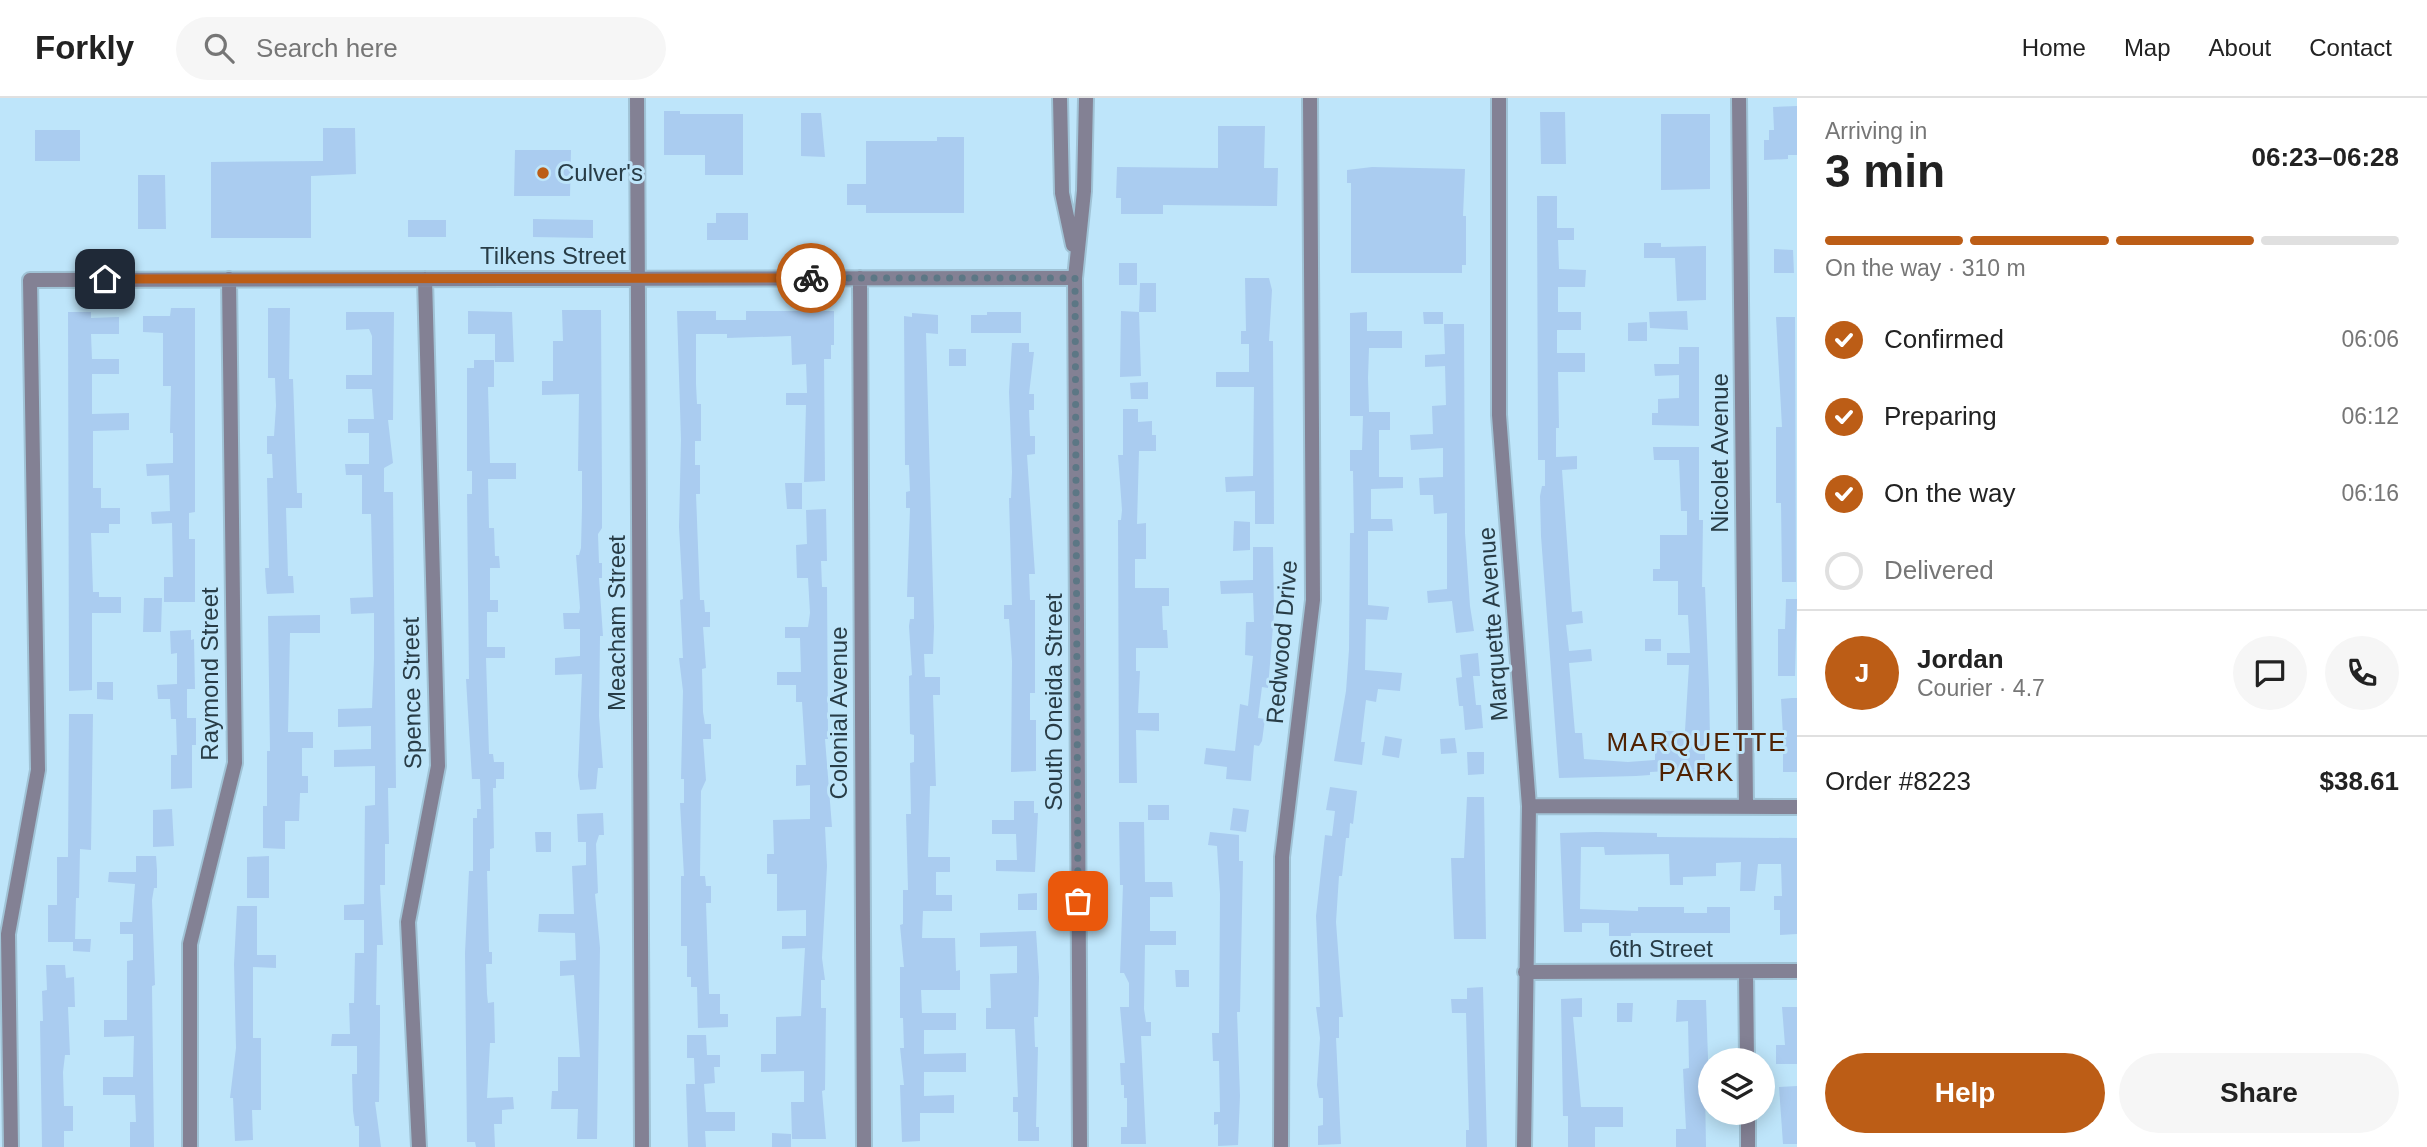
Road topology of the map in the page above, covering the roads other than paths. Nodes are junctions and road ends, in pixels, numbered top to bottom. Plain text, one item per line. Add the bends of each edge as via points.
1 (637, 98) edge
2 (1060, 98) edge
3 (1086, 98) edge
4 (1310, 98) edge
5 (1499, 98) edge
6 (1740, 98) edge
7 (1076, 256) junction
8 (638, 278) junction
9 (860, 278) junction
10 (1075, 278) junction
11 (229, 279) junction
12 (425, 279) junction
13 (1529, 806) junction
14 (1746, 807) junction
15 (1797, 807) edge
16 (1797, 971) edge
17 (1525, 972) junction
18 (1746, 972) junction
19 (1747, 1048) edge
20 (1748, 1125) edge
21 (10, 1147) edge
22 (190, 1147) edge
23 (419, 1147) edge
24 (642, 1147) edge
25 (864, 1147) edge
26 (1080, 1147) edge
27 (1280, 1147) edge
28 (1524, 1147) edge
29 (1748, 1147) edge

1 - 8 street, Meacham Street
2 - 7 street, South Oneida Street via 1062,192
3 - 7 street, South Oneida Street via 1084,191
4 - 27 street, Redwood Drive via 1313,600 1282,857
5 - 13 street, Marquette Avenue via 1499,415
6 - 14 street, Nicolet Avenue
7 - 10 street, South Oneida Street
8 - 9 street, Tilkens Street
8 - 12 street, Tilkens Street
8 - 24 street, Meacham Street
9 - 10 street, Tilkens Street
9 - 25 street, Colonial Avenue
10 - 26 street, South Oneida Street
11 - 12 street, Tilkens Street
11 - 21 street, Tilkens Street via 30,280 38,770 8,934
11 - 22 street, Raymond Street via 235,763 190,944
12 - 23 street, Spence Street via 438,766 408,922
13 - 14 street
13 - 17 street, Marquette Avenue
14 - 15 street
16 - 18 street, 6th Street
17 - 18 street, 6th Street
17 - 28 street, Marquette Avenue
18 - 19 street
20 - 29 street

